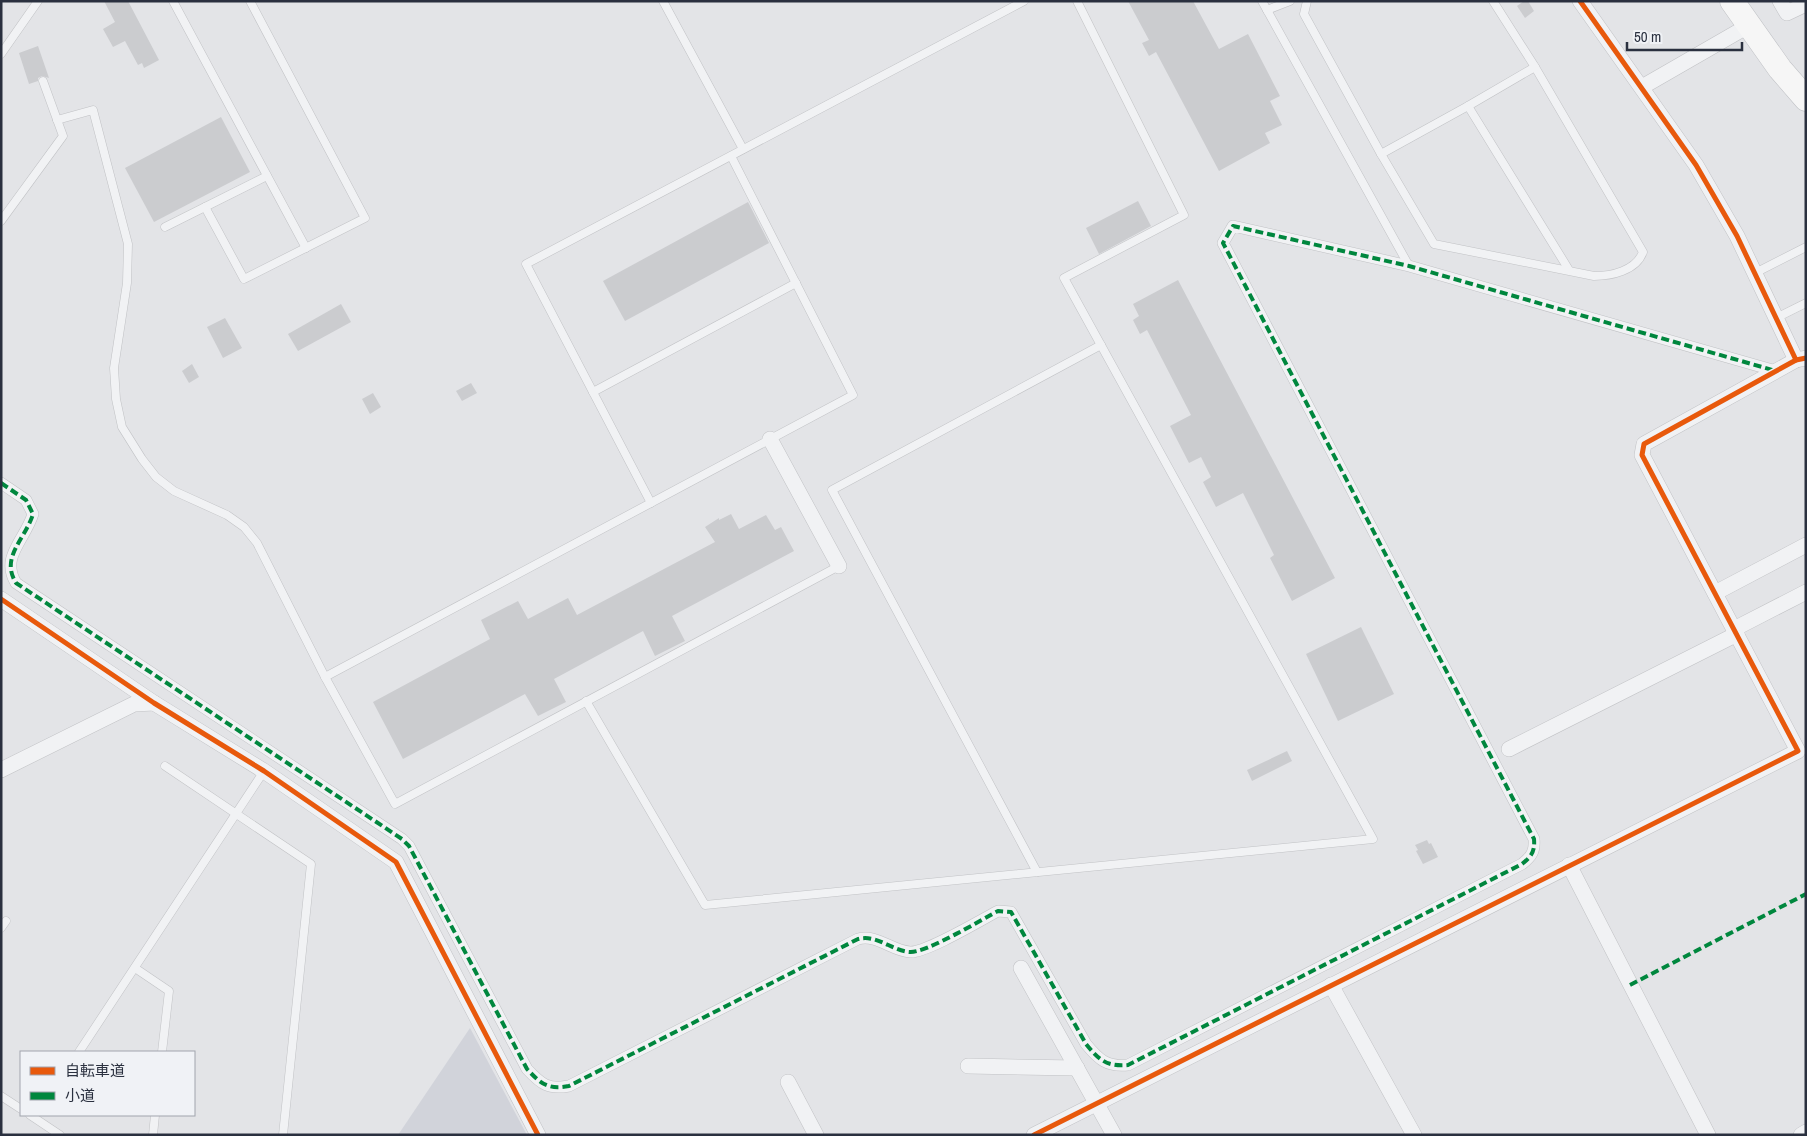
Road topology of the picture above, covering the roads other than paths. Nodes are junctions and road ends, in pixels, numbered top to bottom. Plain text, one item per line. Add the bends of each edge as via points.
1 (38, 1) edge
2 (173, 1) edge
3 (250, 1) edge
4 (663, 1) edge
5 (1024, 1) edge
6 (1077, 1) edge
7 (1262, 1) edge
8 (1290, 1) edge
9 (1307, 1) edge
10 (1493, 1) edge
11 (1580, 1) edge
12 (1732, 1) edge
13 (1780, 1) edge
14 (1806, 4) edge
15 (1267, 10) junction
16 (1748, 26) junction
17 (1, 54) edge
18 (1535, 67) junction
19 (43, 81) dead end
20 (1642, 87) junction
21 (1806, 99) edge
22 (1468, 106) junction
23 (57, 120) junction
24 (743, 149) junction
25 (1380, 154) junction
26 (731, 156) junction
27 (267, 176) junction
28 (205, 207) junction
29 (1, 221) edge
30 (165, 228) dead end
31 (1806, 247) edge
32 (306, 248) junction
33 (1409, 266) junction
34 (1569, 270) junction
35 (1754, 273) junction
36 (796, 283) junction
37 (1806, 303) edge
38 (1776, 318) junction
39 (1101, 345) junction
40 (1801, 359) edge
41 (1776, 371) junction
42 (593, 392) junction
43 (770, 439) junction
44 (1, 483) edge
45 (651, 503) junction
46 (1806, 545) edge
47 (839, 566) joint
48 (1806, 592) edge
49 (1715, 593) junction
50 (1, 599) edge
51 (1735, 632) junction
52 (325, 677) junction
53 (586, 701) junction
54 (154, 703) junction
55 (1509, 749) dead end
56 (1802, 755) edge
57 (165, 766) dead end
58 (1, 770) edge
59 (264, 771) junction
60 (236, 814) junction
61 (1569, 866) junction
62 (1037, 872) junction
63 (135, 968) junction
64 (1021, 968) dead end
65 (1331, 985) junction
66 (80, 1051) edge
67 (162, 1051) edge
68 (968, 1066) dead end
69 (1077, 1068) junction
70 (788, 1082) dead end
71 (1, 1096) edge
72 (1097, 1103) junction
73 (20, 1108) edge
74 (34, 1116) edge
75 (155, 1116) edge
76 (1806, 1132) edge
77 (60, 1135) edge
78 (153, 1135) edge
79 (283, 1135) edge
80 (538, 1135) edge
81 (816, 1135) edge
82 (1034, 1135) edge
83 (1114, 1135) edge
84 (1414, 1135) edge
85 (1708, 1135) edge
86 (1801, 1135) edge

1 - 17 lane
2 - 27 lane
3 - 32 lane via 365,218
4 - 24 lane
5 - 24 lane
6 - 39 lane via 1184,216 1064,278
7 - 15 lane
8 - 15 lane
9 - 25 lane via 1304,14
10 - 18 lane
11 - 20 street
12 - 16 main road
13 - 14 street via 1788,13
15 - 33 lane
16 - 20 street
16 - 21 main road
18 - 22 lane
18 - 34 lane via 1643,252 1641,258 1620,273 1609,276
19 - 23 lane
20 - 35 street via 1696,165 1737,236
22 - 25 lane
22 - 34 lane
23 - 29 lane via 63,136
23 - 52 lane via 92,110 128,244 127,282 114,368 122,427 142,459 174,492 227,515 244,527 257,543
24 - 26 lane
25 - 34 lane via 1434,244
26 - 36 lane
26 - 42 lane via 526,264
27 - 28 lane
27 - 32 lane
28 - 30 lane
28 - 32 lane via 244,278
31 - 35 lane
33 - 41 street
33 - 44 street via 1233,226 1223,243 1530,830 1535,850 1522,864 1128,1065 1103,1062 1086,1044 1012,912 998,911 920,951 901,950 872,938 858,939 569,1086 555,1089 546,1086 527,1069 409,846 16,583 6,569 6,557 33,514 26,500
35 - 38 street
36 - 42 lane
36 - 43 lane via 853,396
37 - 38 lane
38 - 40 street
39 - 62 lane via 832,490
39 - 62 lane via 1373,839
40 - 41 street
41 - 49 street via 1644,444 1642,455
42 - 45 lane
43 - 45 lane
43 - 47 street
45 - 52 lane
46 - 49 street
47 - 53 lane
48 - 51 street
49 - 51 street
50 - 54 street
51 - 55 street
51 - 56 street
52 - 53 lane via 395,804
53 - 62 lane via 704,906
54 - 58 street via 134,704
54 - 59 street
56 - 61 street
57 - 60 lane
59 - 60 lane
59 - 80 street via 396,862
60 - 63 lane
60 - 79 lane via 311,864
61 - 65 street
61 - 85 street
63 - 66 lane
63 - 67 lane via 169,991
64 - 69 street
65 - 72 street
65 - 84 street
68 - 69 street
69 - 72 street
70 - 81 street
71 - 73 lane
72 - 82 street
72 - 83 street
74 - 77 lane
75 - 78 lane
76 - 86 street

